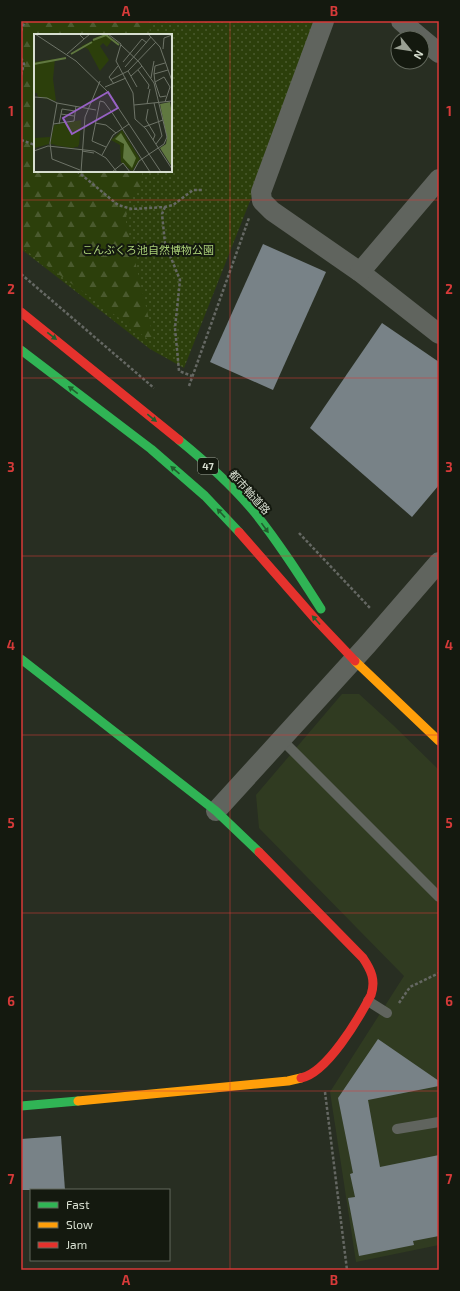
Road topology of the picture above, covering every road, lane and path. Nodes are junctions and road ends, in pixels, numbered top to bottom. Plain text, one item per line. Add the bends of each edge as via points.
1 (25, 21) edge
2 (324, 21) edge
3 (400, 21) edge
4 (410, 30) edge
5 (21, 31) edge
6 (430, 46) edge
7 (439, 54) edge
8 (21, 58) edge
9 (21, 75) edge
10 (21, 140) edge
11 (34, 145) edge
12 (78, 172) edge
13 (439, 179) edge
14 (202, 190) dead end
15 (262, 201) junction
16 (165, 207) junction
17 (360, 272) junction
18 (21, 312) edge
19 (439, 334) edge
20 (21, 350) edge
21 (192, 376) junction
22 (189, 386) dead end
23 (439, 562) edge
24 (21, 659) edge
25 (353, 659) junction
26 (281, 739) junction
27 (439, 741) edge
28 (216, 811) junction
29 (439, 897) edge
30 (439, 973) edge
31 (368, 1001) junction
32 (399, 1003) dead end
33 (387, 1013) dead end
34 (324, 1088) dead end
35 (21, 1106) edge
36 (439, 1122) edge
37 (397, 1128) dead end
38 (347, 1270) edge

1 - 5 path
2 - 15 street via 261,192
3 - 4 street
6 - 7 street
8 - 9 path via 24,64
10 - 11 path
12 - 16 path via 118,205 132,209
13 - 17 street
14 - 16 path via 193,190
15 - 17 street via 272,211
15 - 21 path via 253,206
16 - 21 path via 162,214 165,243 180,280 175,328 179,371
17 - 19 street
18 -> 25 main road, 都市軸道路 / 47 via 184,444 235,490 255,513 295,569
25 -> 20 main road, 都市軸道路 / 47 via 205,496 150,449
21 - 22 path
23 - 25 street
24 - 28 main road
25 - 26 street
25 - 27 main road, 都市軸道路 / 47
26 - 28 street
26 - 29 lane
28 - 31 main road via 363,958 374,981 373,994
30 - 32 path via 410,987
31 - 33 lane
31 - 35 main road via 328,1060 308,1077
34 - 38 path
36 - 37 lane

